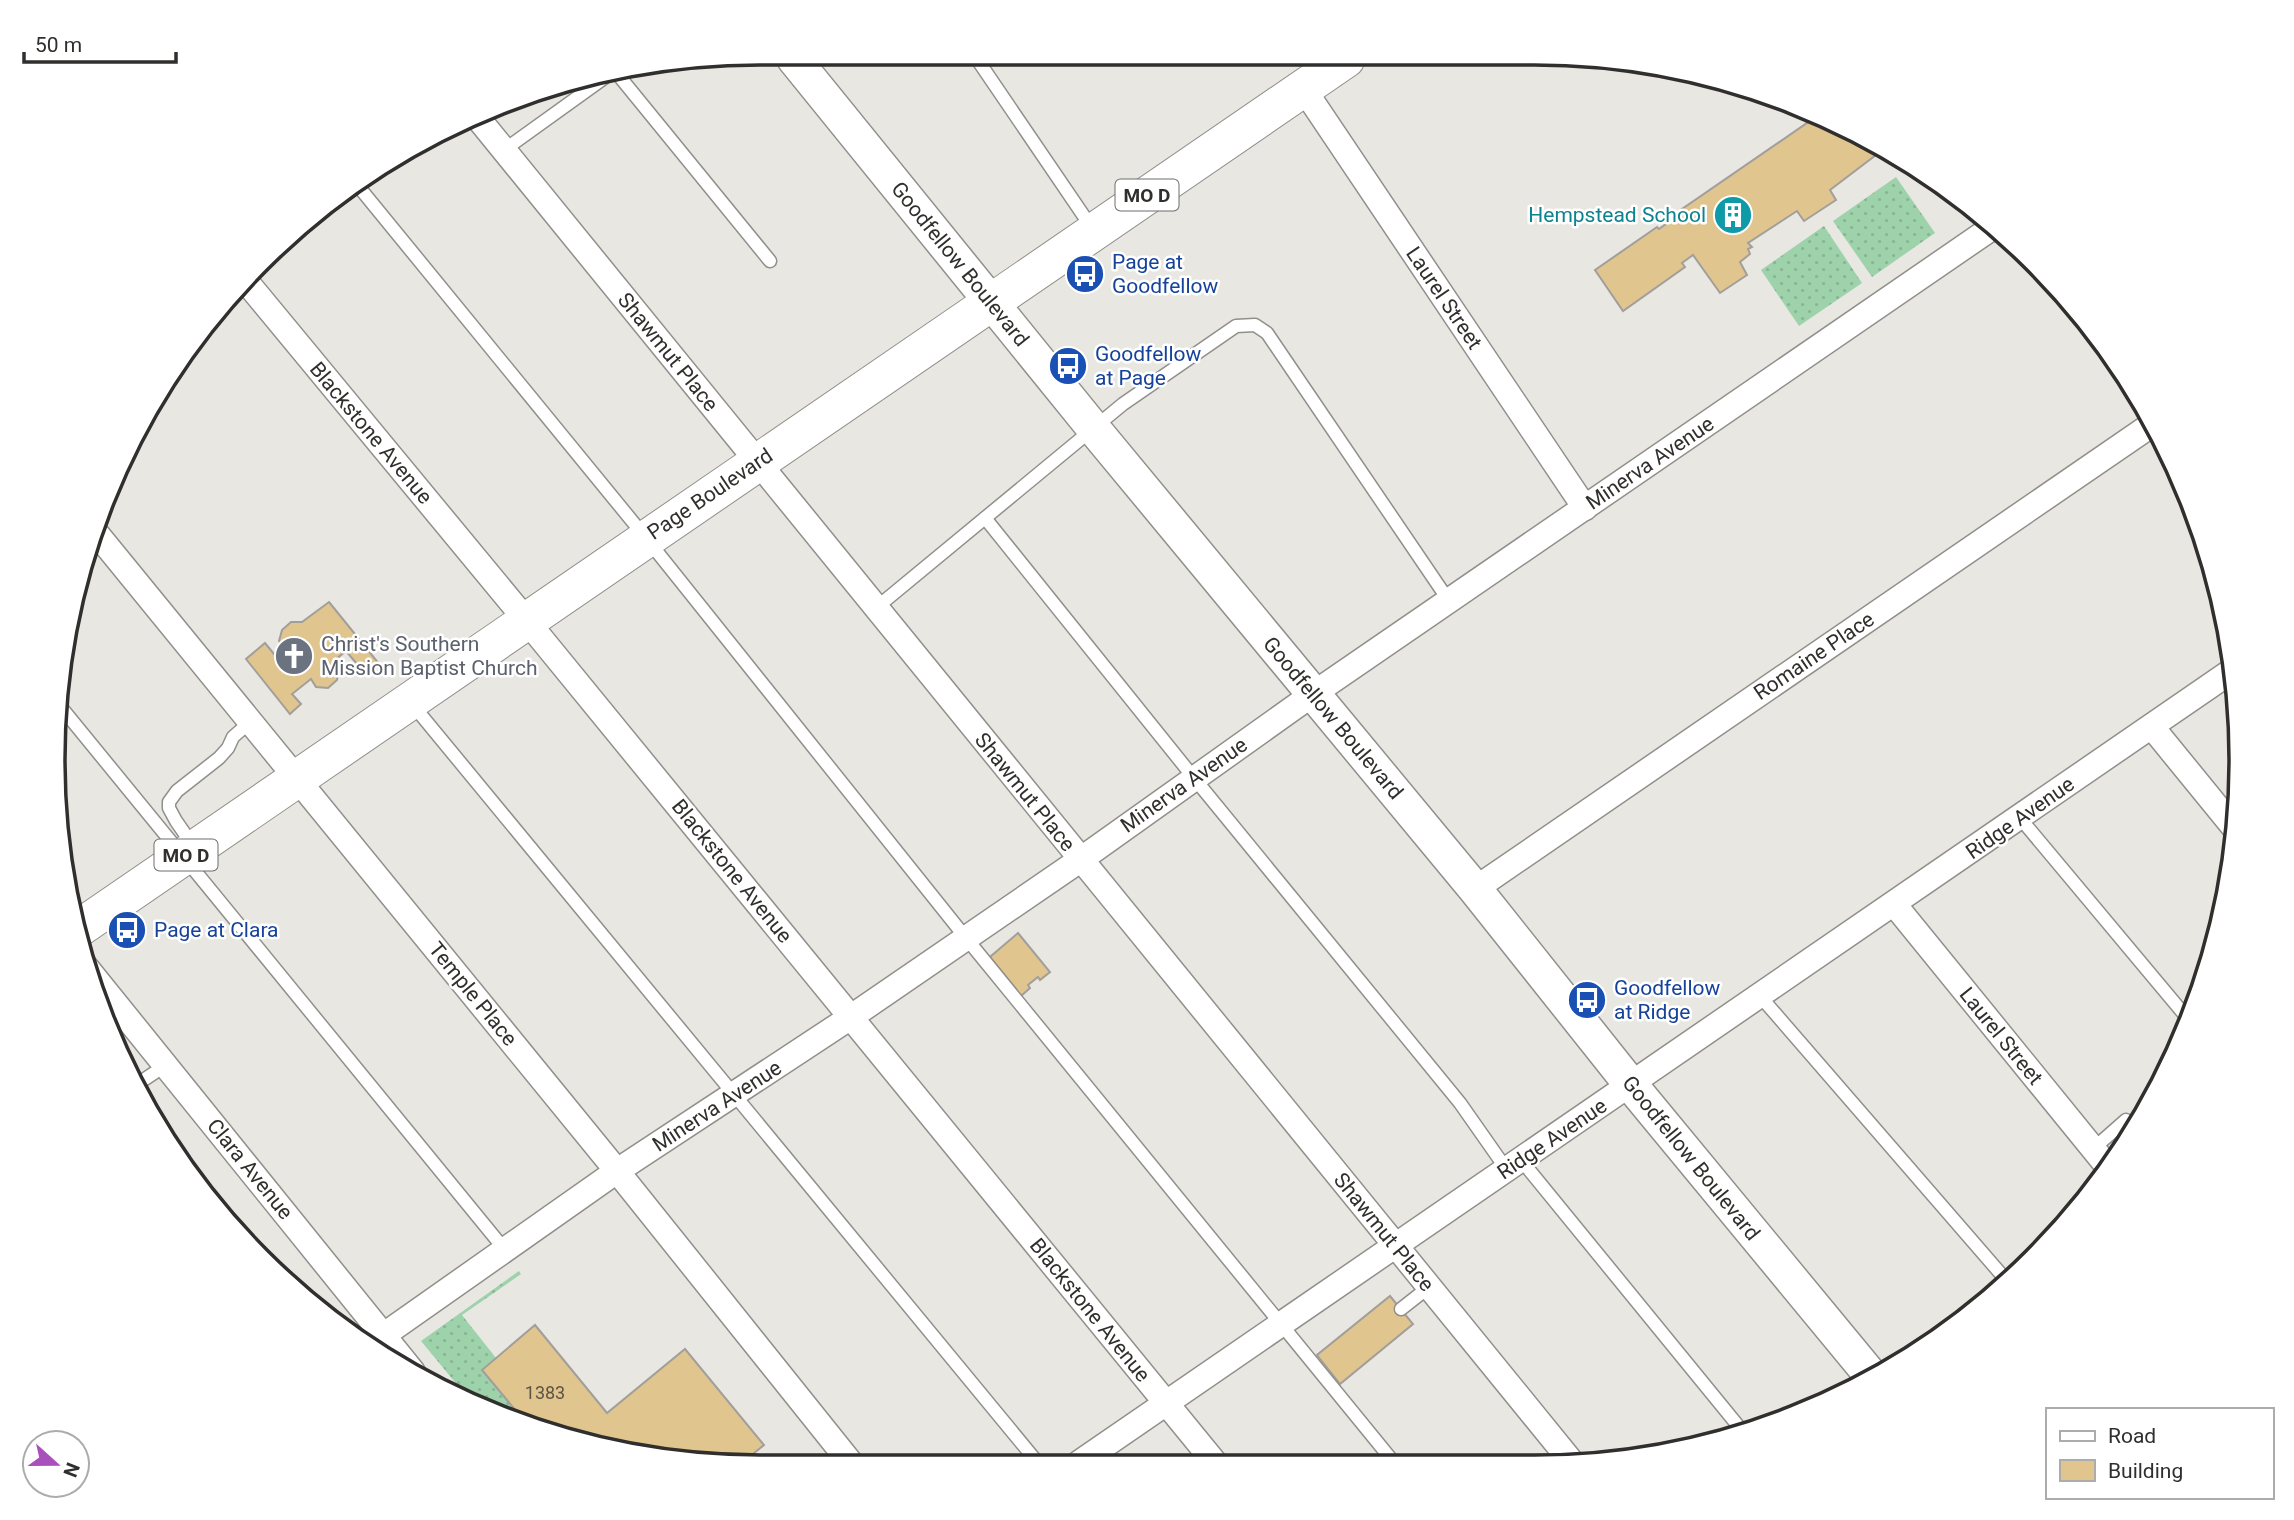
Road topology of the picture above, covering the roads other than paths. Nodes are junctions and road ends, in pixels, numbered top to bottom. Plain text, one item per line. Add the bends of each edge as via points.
1 (804, 65) edge
2 (981, 65) edge
3 (1337, 65) edge
4 (621, 79) edge
5 (596, 84) edge
6 (1303, 88) junction
7 (482, 123) edge
8 (504, 150) junction
9 (362, 191) edge
10 (1094, 231) junction
11 (1986, 232) edge
12 (770, 261) dead end
13 (251, 287) edge
14 (991, 302) junction
15 (1094, 429) junction
16 (2145, 429) edge
17 (757, 462) junction
18 (1585, 508) junction
19 (985, 518) junction
20 (646, 538) junction
21 (101, 539) edge
22 (1449, 601) junction
23 (876, 608) junction
24 (526, 620) junction
25 (2224, 676) edge
26 (1313, 694) junction
27 (410, 701) junction
28 (66, 713) edge
29 (250, 722) junction
30 (2152, 727) junction
31 (1194, 778) junction
32 (297, 779) junction
33 (2020, 818) junction
34 (2227, 818) edge
35 (190, 852) junction
36 (1080, 860) junction
37 (1475, 889) junction
38 (1894, 904) junction
39 (84, 924) edge
40 (966, 938) junction
41 (104, 990) edge
42 (1760, 996) junction
43 (2182, 1011) edge
44 (852, 1017) junction
45 (166, 1065) junction
46 (143, 1080) edge
47 (1630, 1085) junction
48 (734, 1095) junction
49 (2127, 1122) edge
50 (2101, 1158) edge
51 (1514, 1165) junction
52 (617, 1171) junction
53 (1395, 1246) junction
54 (505, 1250) junction
55 (2001, 1274) edge
56 (1429, 1287) junction
57 (1401, 1309) dead end
58 (1280, 1325) junction
59 (377, 1339) edge
60 (1867, 1370) edge
61 (1166, 1403) junction
62 (1737, 1425) edge
63 (1565, 1454) edge
64 (844, 1455) edge
65 (1031, 1455) edge
66 (1092, 1455) edge
67 (1209, 1455) edge
68 (1387, 1455) edge

1 - 14 main road, Goodfellow Boulevard
2 - 10 lane
3 - 6 main road, Page Boulevard / MO D
4 - 12 lane
5 - 8 lane
6 - 10 main road, Page Boulevard / MO D
6 - 18 street, Laurel Street
7 - 8 street, Shawmut Place
8 - 17 street, Shawmut Place
9 - 20 lane
10 - 14 main road, Page Boulevard / MO D
11 - 18 street, Minerva Avenue
13 - 24 street, Blackstone Avenue
14 - 15 main road, Goodfellow Boulevard
14 - 17 main road, Page Boulevard / MO D
15 - 19 lane
15 - 22 lane via 1236,326 1255,325 1267,333
15 - 26 main road, Goodfellow Boulevard
16 - 37 street, Romaine Place
17 - 20 main road, Page Boulevard / MO D
17 - 23 street, Shawmut Place
18 - 22 street, Minerva Avenue
19 - 23 lane
19 - 31 lane
20 - 24 main road, Page Boulevard / MO D
20 - 40 lane
21 - 29 street, Temple Place
22 - 26 street, Minerva Avenue
23 - 36 street, Shawmut Place
24 - 27 main road, Page Boulevard / MO D
24 - 44 street, Blackstone Avenue
25 - 30 street, Ridge Avenue
26 - 31 street, Minerva Avenue
26 - 37 main road, Goodfellow Boulevard
27 - 32 main road, Page Boulevard / MO D
27 - 48 lane
28 - 35 lane
29 - 32 street, Temple Place
29 - 35 lane via 219,758 169,802
30 - 33 street, Ridge Avenue
30 - 34 street
31 - 36 street, Minerva Avenue
31 - 51 lane
32 - 35 main road, Page Boulevard / MO D
32 - 52 street, Temple Place
33 - 38 street, Ridge Avenue
33 - 43 lane
35 - 39 main road, Page Boulevard / MO D
35 - 54 lane
36 - 40 street, Minerva Avenue
36 - 53 street, Shawmut Place
37 - 47 main road, Goodfellow Boulevard
38 - 42 street, Ridge Avenue
38 - 50 street, Laurel Street
40 - 44 street, Minerva Avenue
40 - 58 lane
41 - 45 street, Clara Avenue
42 - 47 street, Ridge Avenue
42 - 55 lane
44 - 48 street, Minerva Avenue
44 - 61 street, Blackstone Avenue
45 - 46 lane
45 - 59 street, Clara Avenue
47 - 51 street, Ridge Avenue
47 - 60 main road, Goodfellow Boulevard
48 - 52 street, Minerva Avenue
48 - 65 lane
49 - 50 lane
51 - 53 street, Ridge Avenue
51 - 62 lane
52 - 54 street, Minerva Avenue
52 - 64 street, Temple Place
53 - 56 street, Shawmut Place
53 - 58 street, Ridge Avenue
54 - 59 street, Minerva Avenue
56 - 57 lane
56 - 63 street, Shawmut Place
58 - 61 street, Ridge Avenue
58 - 68 lane
61 - 66 street, Ridge Avenue
61 - 67 street, Blackstone Avenue

